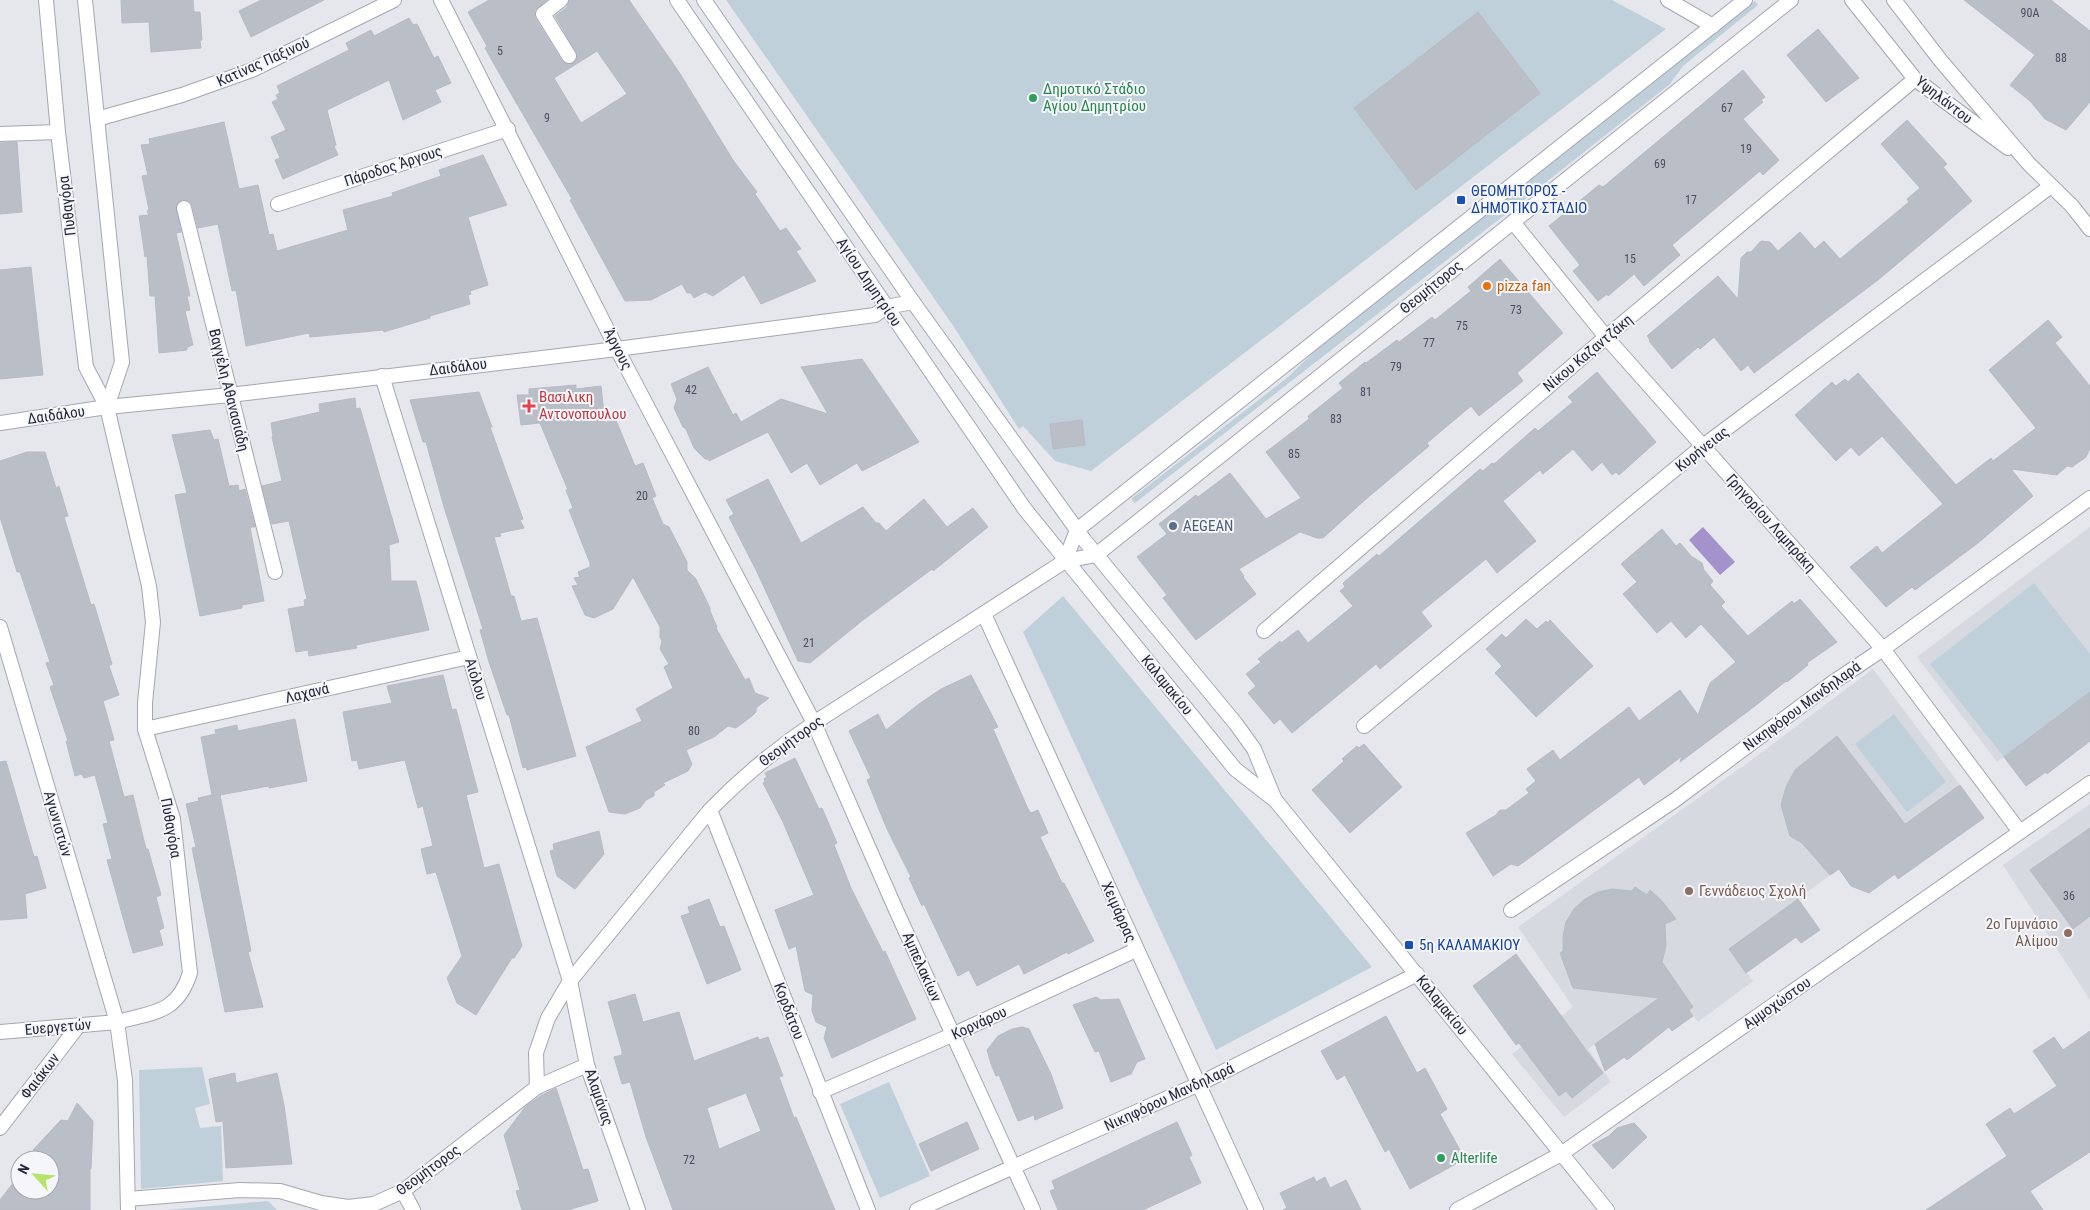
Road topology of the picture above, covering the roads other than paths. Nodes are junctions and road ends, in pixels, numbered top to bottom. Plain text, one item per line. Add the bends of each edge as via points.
1 (46, 0) edge
2 (84, 0) edge
3 (394, 0) edge
4 (440, 0) edge
5 (561, 0) edge
6 (677, 0) edge
7 (704, 0) edge
8 (1668, 0) edge
9 (1745, 0) edge
10 (1791, 0) edge
11 (1852, 0) edge
12 (1894, 0) edge
13 (1713, 26) junction
14 (569, 56) dead end
15 (1915, 79) junction
16 (97, 119) junction
17 (508, 129) junction
18 (58, 132) junction
19 (0, 134) edge
20 (2029, 164) junction
21 (2051, 186) junction
22 (278, 204) dead end
23 (2072, 206) junction
24 (184, 208) dead end
25 (2090, 209) edge
26 (1513, 222) junction
27 (2090, 229) edge
28 (913, 302) junction
29 (886, 307) junction
30 (1606, 337) junction
31 (617, 349) junction
32 (382, 376) junction
33 (230, 395) junction
34 (107, 407) junction
35 (0, 423) edge
36 (1703, 446) junction
37 (2090, 498) edge
38 (1077, 530) junction
39 (1096, 555) junction
40 (1065, 561) junction
41 (275, 572) dead end
42 (984, 614) junction
43 (0, 627) edge
44 (1264, 631) dead end
45 (1883, 649) junction
46 (469, 657) junction
47 (814, 723) junction
48 (1364, 726) dead end
49 (145, 729) junction
50 (2090, 783) edge
51 (1276, 801) junction
52 (710, 810) junction
53 (2020, 832) junction
54 (1510, 910) dead end
55 (1136, 950) junction
56 (1417, 974) junction
57 (570, 981) junction
58 (117, 1022) junction
59 (79, 1025) junction
60 (0, 1032) edge
61 (952, 1035) junction
62 (587, 1065) junction
63 (1199, 1084) junction
64 (537, 1087) junction
65 (820, 1092) junction
66 (0, 1128) edge
67 (1561, 1154) junction
68 (1014, 1167) junction
69 (402, 1191) junction
70 (128, 1205) edge
71 (414, 1210) edge
72 (638, 1210) edge
73 (868, 1210) edge
74 (917, 1210) edge
75 (1033, 1210) edge
76 (1256, 1210) edge
77 (1457, 1210) edge
78 (1607, 1210) edge

1 - 18 street, Πυθαγόρα
2 - 16 street
3 - 16 street, Κατίνας Παξινού via 252,70 182,95
4 - 17 street, Άργους
5 - 14 street via 543,14
6 - 29 street, Αγίου Δημητρίου
7 - 28 street, Αγίου Δημητρίου
8 - 13 street
9 - 13 street, Θεομήτορος
10 - 26 street, Θεομήτορος
11 - 15 street, Υψηλάντου
12 - 20 street, Υψηλάντου via 1941,62
13 - 38 street, Θεομήτορος
15 - 20 street, Υψηλάντου
15 - 30 street, Νίκου Καζαντζάκη
16 - 34 street via 122,362
17 - 22 street, Πάροδος Άργους
17 - 31 street, Άργους
18 - 19 street
18 - 34 street, Πυθαγόρα via 86,367
20 - 21 street, Υψηλάντου
21 - 23 street, Υψηλάντου
21 - 36 street, Κυρήνειας
23 - 25 street
23 - 27 street, Υψηλάντου
24 - 33 street, Βαγγέλη Αθανασιάδη
26 - 30 street, Γρηγορίου Λαμπράκη
26 - 39 street, Θεομήτορος
28 - 29 street, Δαιδάλου
28 - 38 street, Αγίου Δημητρίου
29 - 31 street, Δαιδάλου via 875,315
29 - 40 street, Αγίου Δημητρίου via 1024,508
30 - 36 street, Γρηγορίου Λαμπράκη
30 - 44 street, Νίκου Καζαντζάκη
31 - 32 street, Δαιδάλου
31 - 47 street, Άργους
32 - 33 street, Δαιδάλου
32 - 46 street, Αιόλου
33 - 34 street, Δαιδάλου
33 - 41 street, Βαγγέλη Αθανασιάδη
34 - 35 street, Δαιδάλου
34 - 49 street, Πυθαγόρα via 149,586 153,622
36 - 45 street, Γρηγορίου Λαμπράκη
36 - 48 street, Κυρήνειας
37 - 45 street, Νικηφόρου Μανδηλαρά
38 - 39 street, Αγίου Δημητρίου
38 - 40 street
39 - 40 street, Θεομήτορος
39 - 51 street, Καλαμακίου via 1254,749
40 - 42 street, Θεομήτορος
40 - 51 street, Καλαμακίου via 1235,769
42 - 47 street, Θεομήτορος
42 - 55 street, Χειμάρρας
43 - 58 street, Αγωνιστών
45 - 53 street, Γρηγορίου Λαμπράκη
45 - 54 street, Νικηφόρου Μανδηλαρά via 1675,800
46 - 49 street, Λαχανά
46 - 57 street, Αιόλου
47 - 52 street, Θεομήτορος via 780,746
47 - 61 street, Αμπελακίων
49 - 58 street, Πυθαγόρα via 172,819 190,973 181,994 165,1009
50 - 53 street, Αμμοχώστου
51 - 56 street, Καλαμακίου
52 - 57 street, Θεομήτορος
52 - 65 street, Κορδάτου
53 - 67 street, Αμμοχώστου
55 - 61 street, Κορνάρου
55 - 63 street, Χειμάρρας
56 - 63 street, Νικηφόρου Μανδηλαρά
56 - 67 street, Καλαμακίου
57 - 62 street, Αλαμάνας
57 - 64 street, Θεομήτορος via 548,1018 536,1053
58 - 59 street, Ευεργετών
58 - 70 street via 125,1080
59 - 60 street, Ευεργετών
59 - 66 street, Φαιάκων
61 - 65 street, Κορνάρου
61 - 68 street, Αμπελακίων
62 - 64 street, Θεομήτορος
62 - 72 street, Αλαμάνας
63 - 68 street, Νικηφόρου Μανδηλαρά
63 - 76 street, Χειμάρρας
64 - 69 street, Θεομήτορος
65 - 73 street, Κορδάτου
67 - 77 street, Αμμοχώστου
67 - 78 street, Καλαμακίου
68 - 74 street, Νικηφόρου Μανδηλαρά
68 - 75 street, Αμπελακίων
69 - 70 street, Θεομήτορος via 374,1204 348,1207 280,1191 240,1190
69 - 71 street

